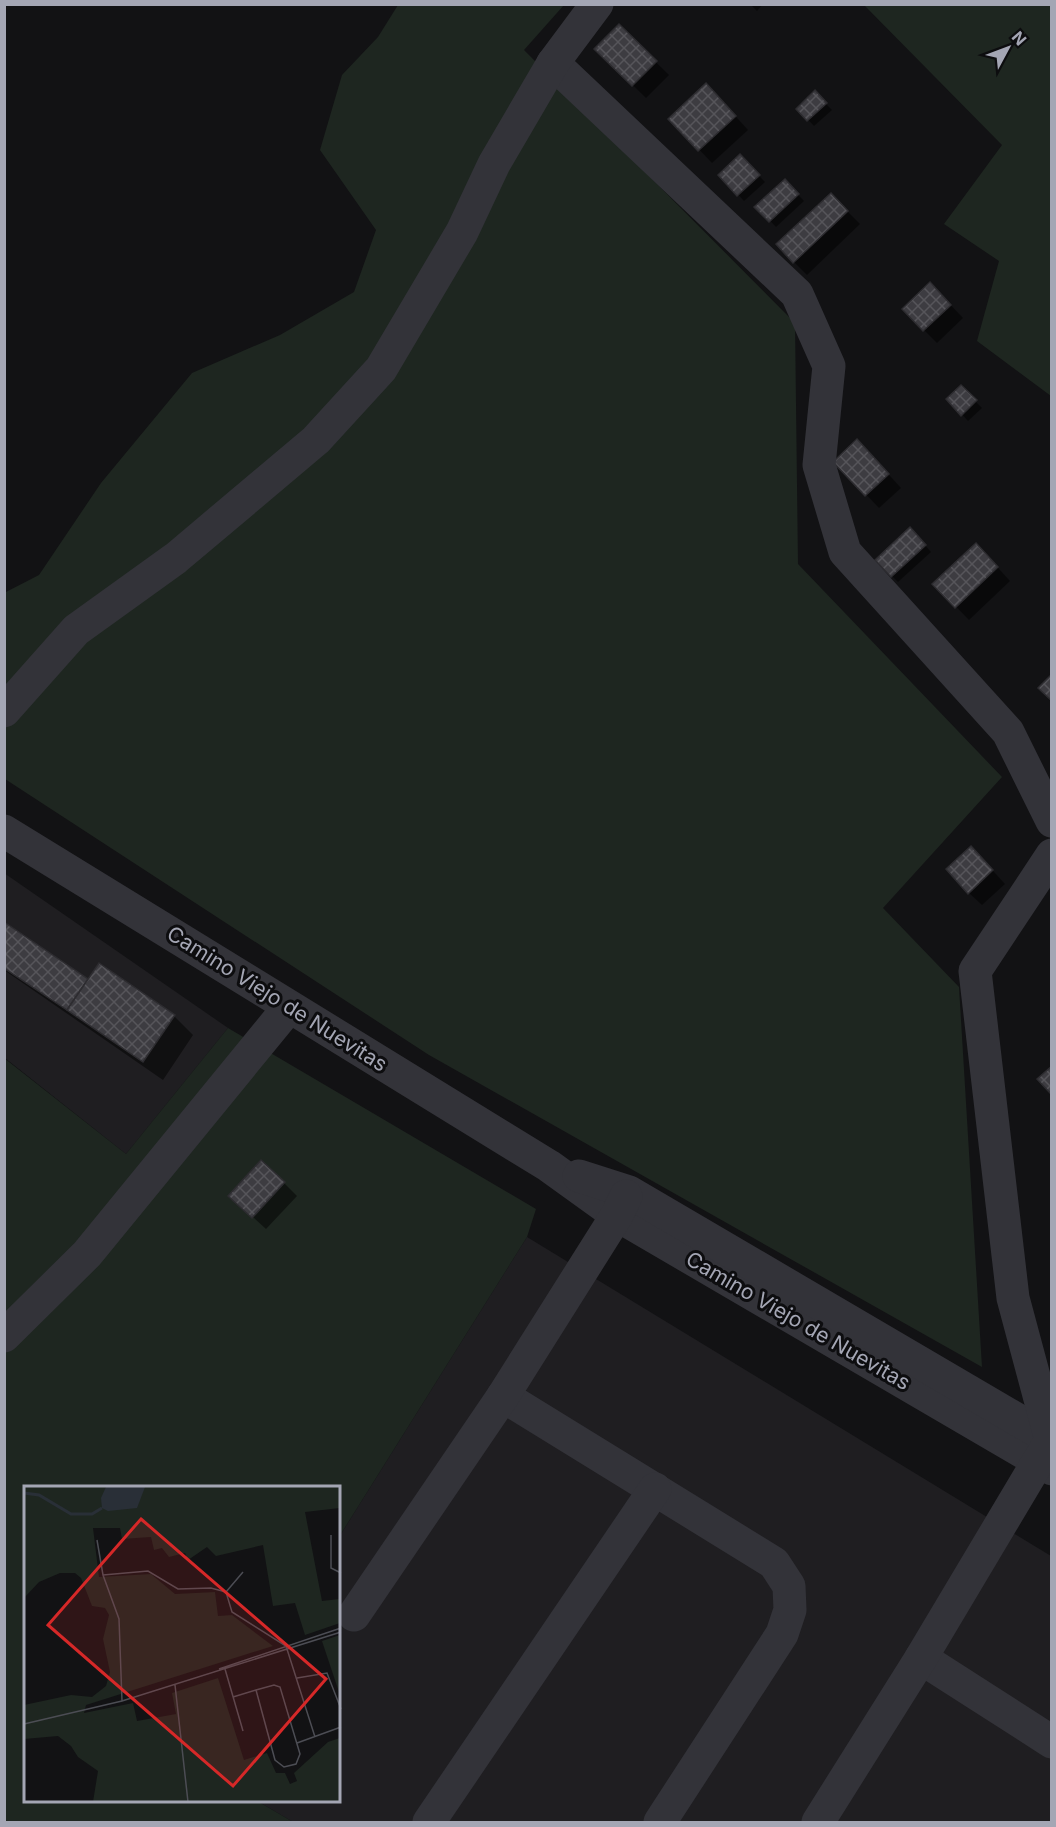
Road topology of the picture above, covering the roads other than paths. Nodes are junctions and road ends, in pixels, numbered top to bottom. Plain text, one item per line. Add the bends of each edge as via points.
1 (597, 4) edge
2 (553, 63) junction
3 (4, 711) edge
4 (1052, 821) edge
5 (4, 831) edge
6 (1052, 855) edge
7 (289, 1007) junction
8 (623, 1203) junction
9 (4, 1336) edge
10 (503, 1396) junction
11 (1048, 1452) edge
12 (655, 1489) junction
13 (354, 1614) dead end
14 (921, 1658) junction
15 (1052, 1742) edge
16 (429, 1822) edge
17 (660, 1822) edge
18 (818, 1822) edge

1 - 2 street
2 - 3 street via 494,165 462,232 381,369 316,440 176,558 76,630
2 - 4 street via 797,294 829,366 819,465 845,552 1008,732
5 - 7 street, Camino Viejo de Nuevitas
6 - 11 street via 975,971 1013,1298
7 - 8 street, Camino Viejo de Nuevitas via 549,1166
7 - 9 street via 87,1254
8 - 10 street
8 - 11 street, Camino Viejo de Nuevitas
10 - 12 street
10 - 13 street
11 - 14 street
12 - 16 street
12 - 17 street via 774,1563 789,1586 790,1610 782,1634
14 - 15 street
14 - 18 street

